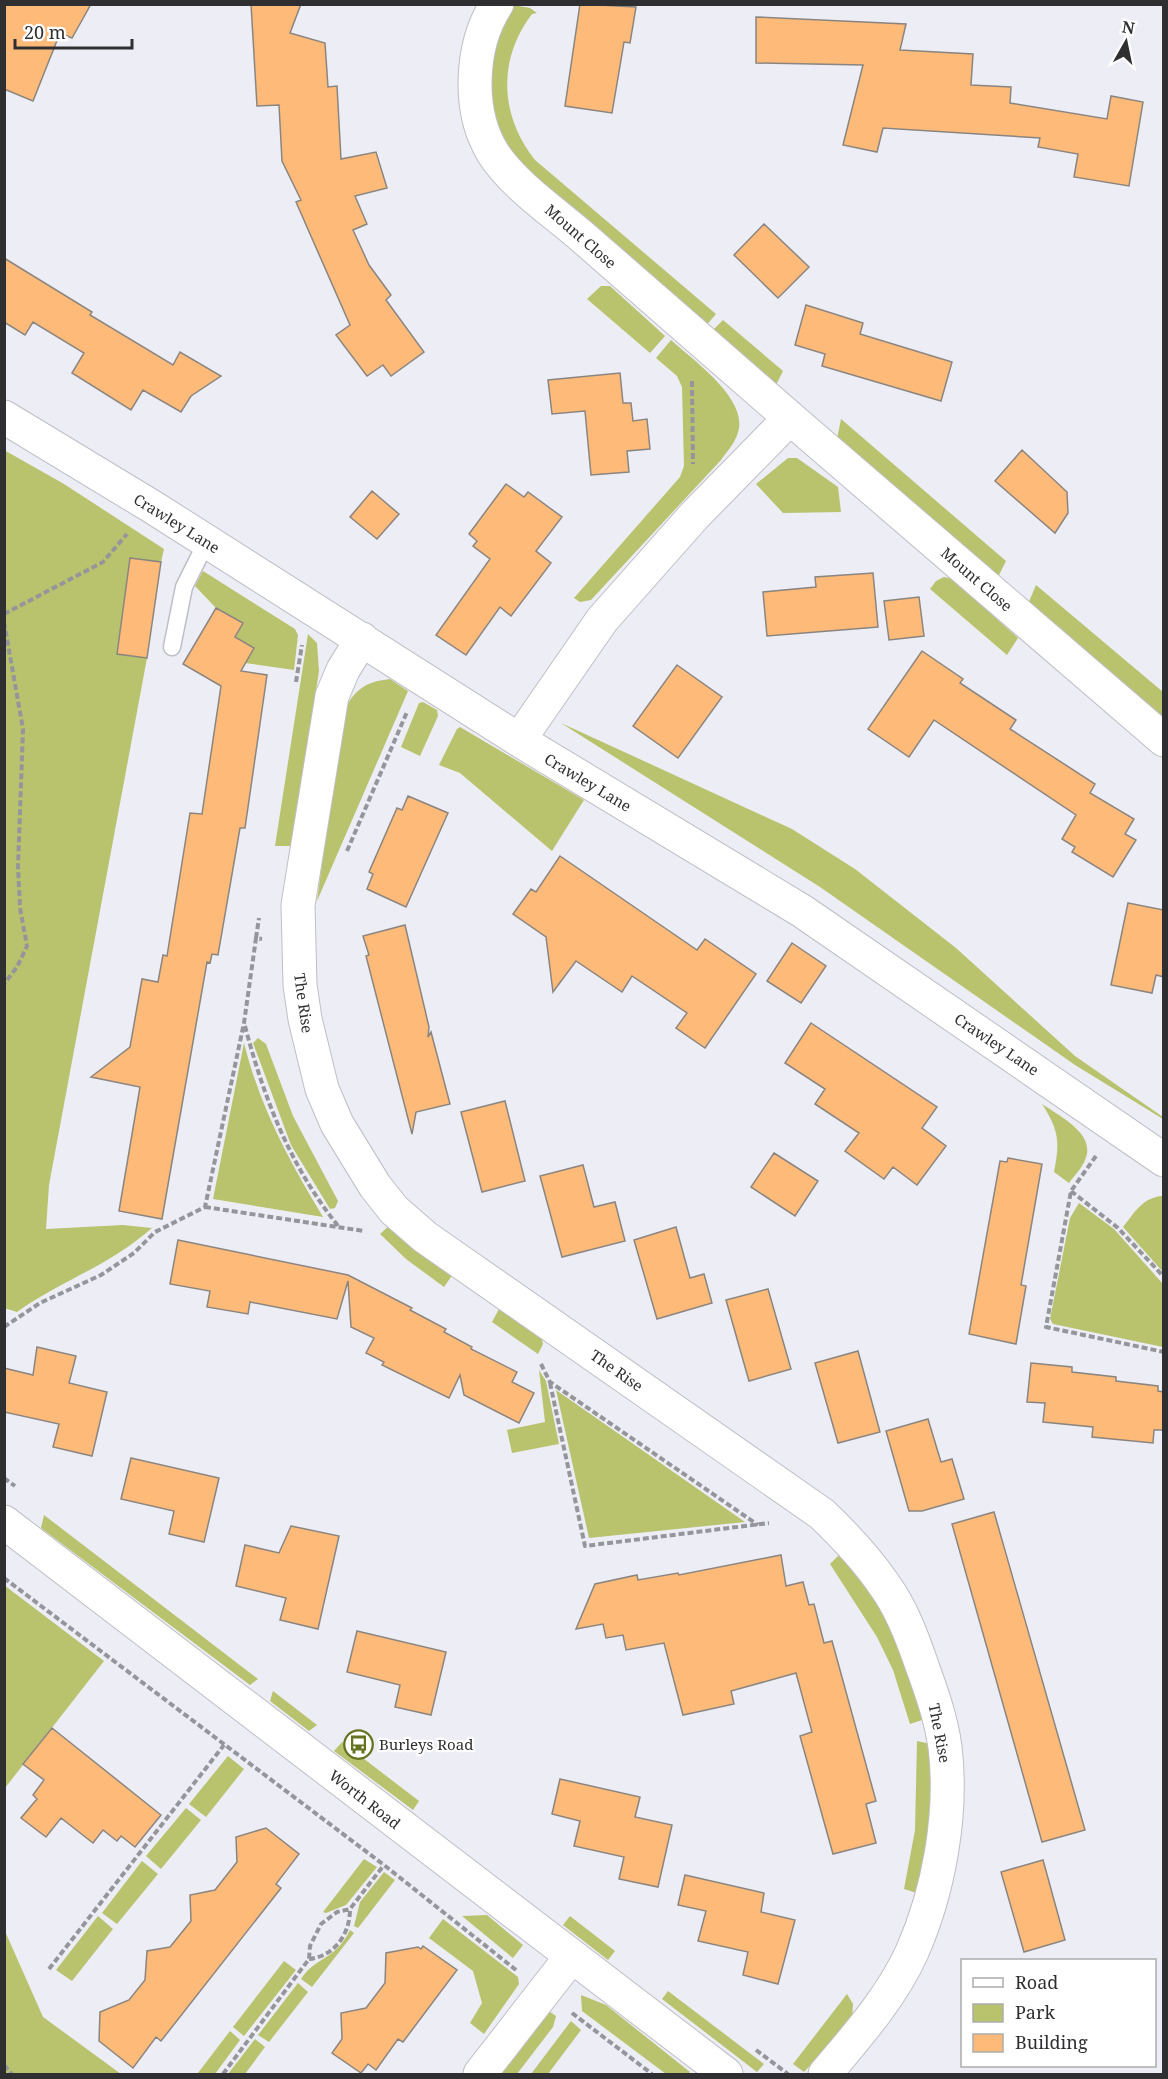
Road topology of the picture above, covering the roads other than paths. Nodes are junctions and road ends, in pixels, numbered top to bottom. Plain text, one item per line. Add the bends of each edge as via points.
1 (496, 4) edge
2 (4, 417) edge
3 (790, 418) junction
4 (207, 541) junction
5 (362, 639) junction
6 (172, 647) dead end
7 (519, 740) junction
8 (1164, 740) edge
9 (1164, 1160) edge
10 (4, 1522) edge
11 (571, 1957) junction
12 (480, 2074) edge
13 (726, 2074) edge
14 (825, 2074) edge

1 - 3 street, Mount Close via 480,41 476,68 481,128 494,154 529,190
2 - 4 street, Crawley Lane
3 - 7 street via 694,516 602,620
3 - 8 street, Mount Close
4 - 5 street, Crawley Lane
4 - 6 lane via 184,587
5 - 7 street, Crawley Lane
5 - 14 street, The Rise via 332,696 298,905 305,1019 322,1089 337,1124 394,1210 468,1267 789,1489 845,1536 886,1587 901,1614 938,1713 947,1776 935,1879 912,1951 877,2010
7 - 9 street, Crawley Lane via 802,911
10 - 11 street, Worth Road
11 - 12 street
11 - 13 street, Worth Road

